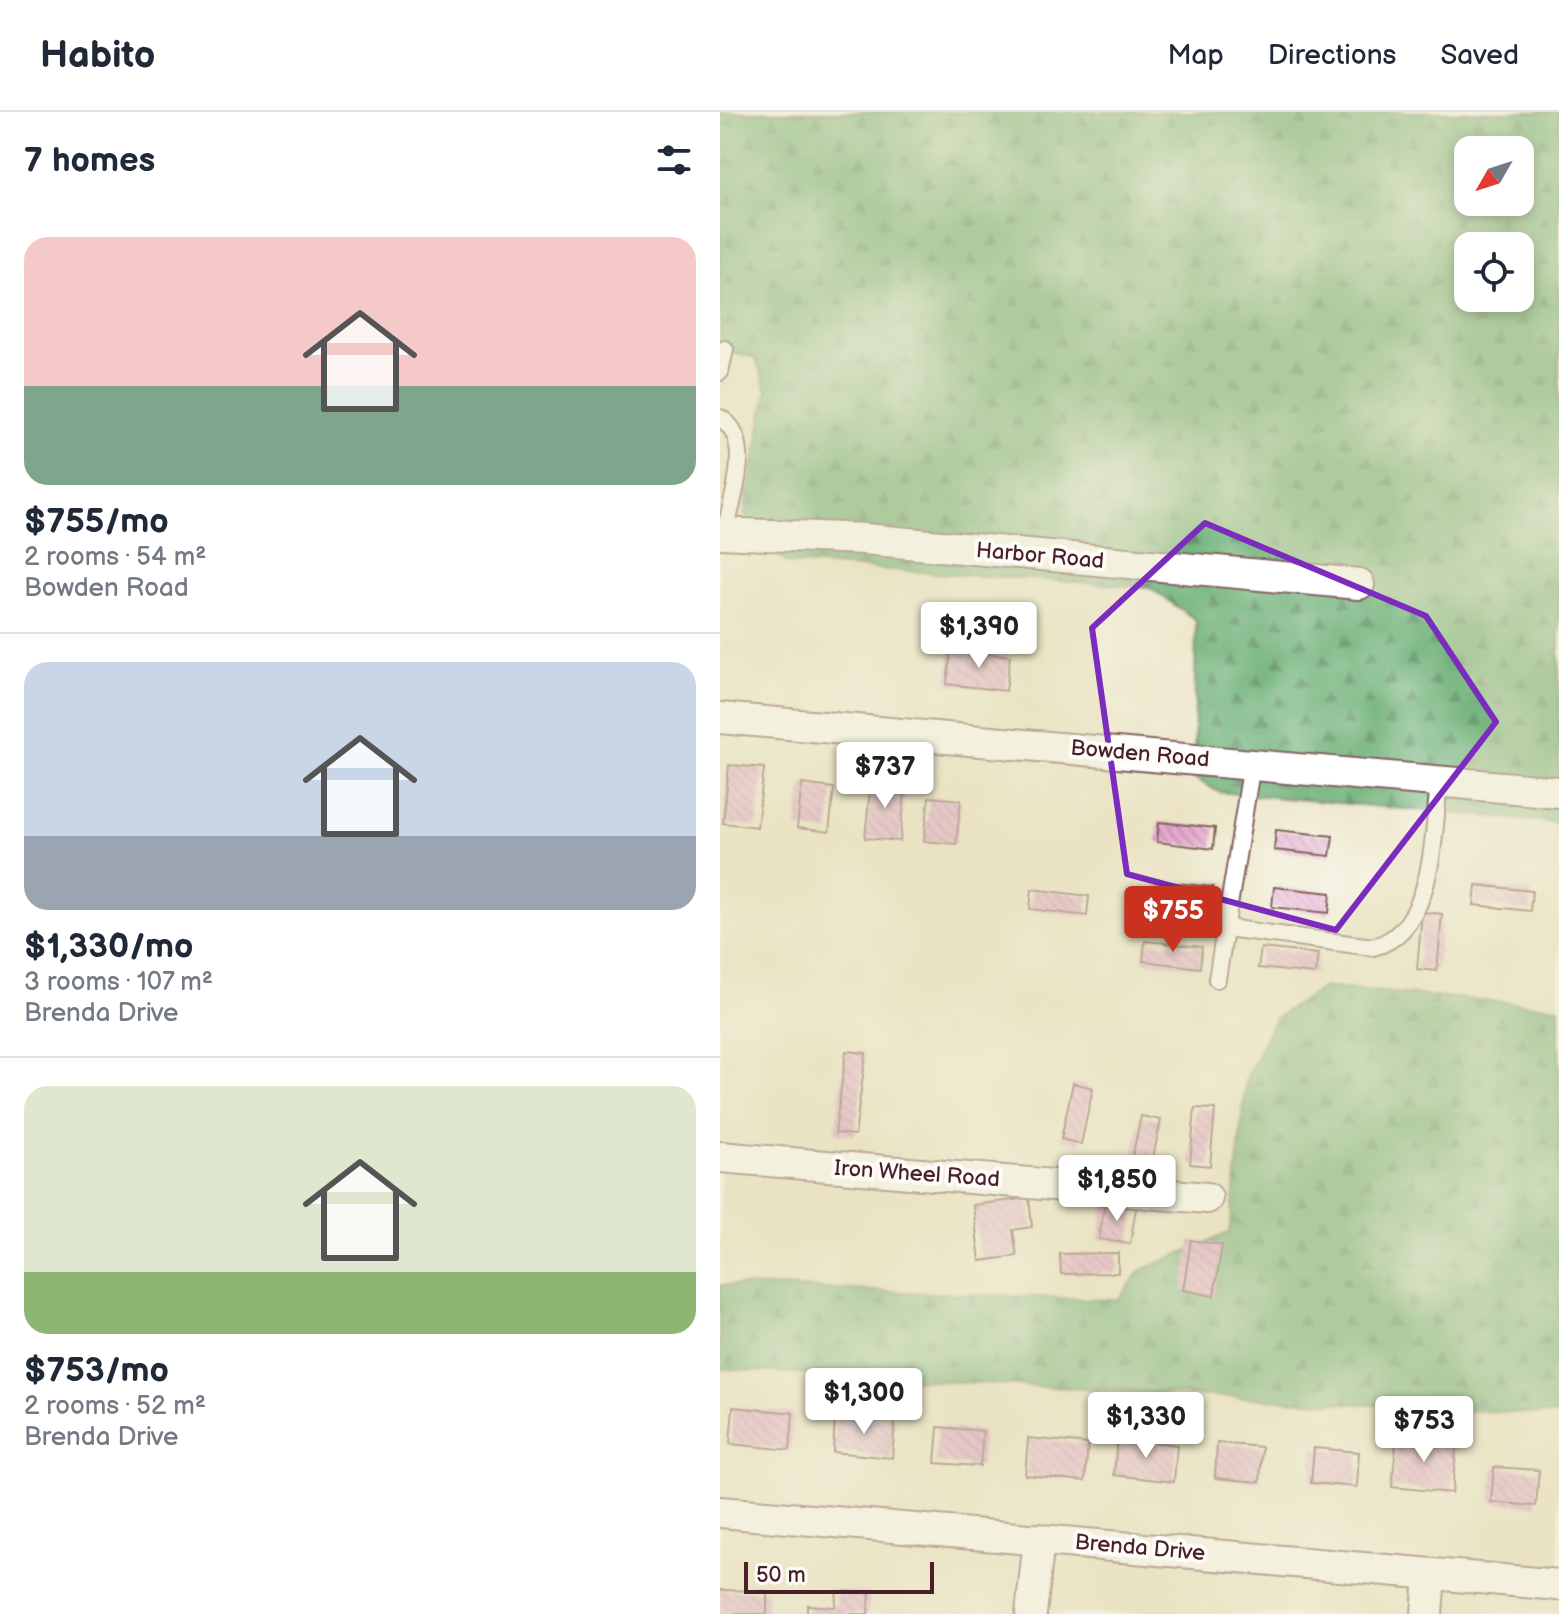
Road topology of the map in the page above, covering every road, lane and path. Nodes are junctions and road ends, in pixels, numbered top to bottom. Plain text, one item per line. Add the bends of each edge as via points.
1 (725, 349) dead end
2 (720, 372) edge
3 (720, 418) edge
4 (722, 533) edge
5 (1359, 584) dead end
6 (720, 718) edge
7 (1252, 764) junction
8 (1439, 782) junction
9 (1559, 792) edge
10 (1226, 928) junction
11 (1217, 979) dead end
12 (720, 1157) edge
13 (1207, 1198) dead end
14 (720, 1512) edge
15 (1039, 1539) junction
16 (1430, 1574) junction
17 (1559, 1585) edge
18 (1031, 1614) edge
19 (1427, 1614) edge

1 - 2 lane
3 - 4 lane via 730,423 740,454
4 - 5 street, Harbor Road via 864,539
6 - 7 street, Bowden Road
7 - 8 street, Bowden Road
7 - 10 lane
8 - 9 street, Bowden Road
8 - 10 lane via 1426,887 1409,922 1385,944 1373,947
10 - 11 lane
12 - 13 street, Iron Wheel Road
14 - 15 street, Brenda Drive
15 - 16 street, Brenda Drive
15 - 18 street
16 - 17 street, Brenda Drive
16 - 19 street

